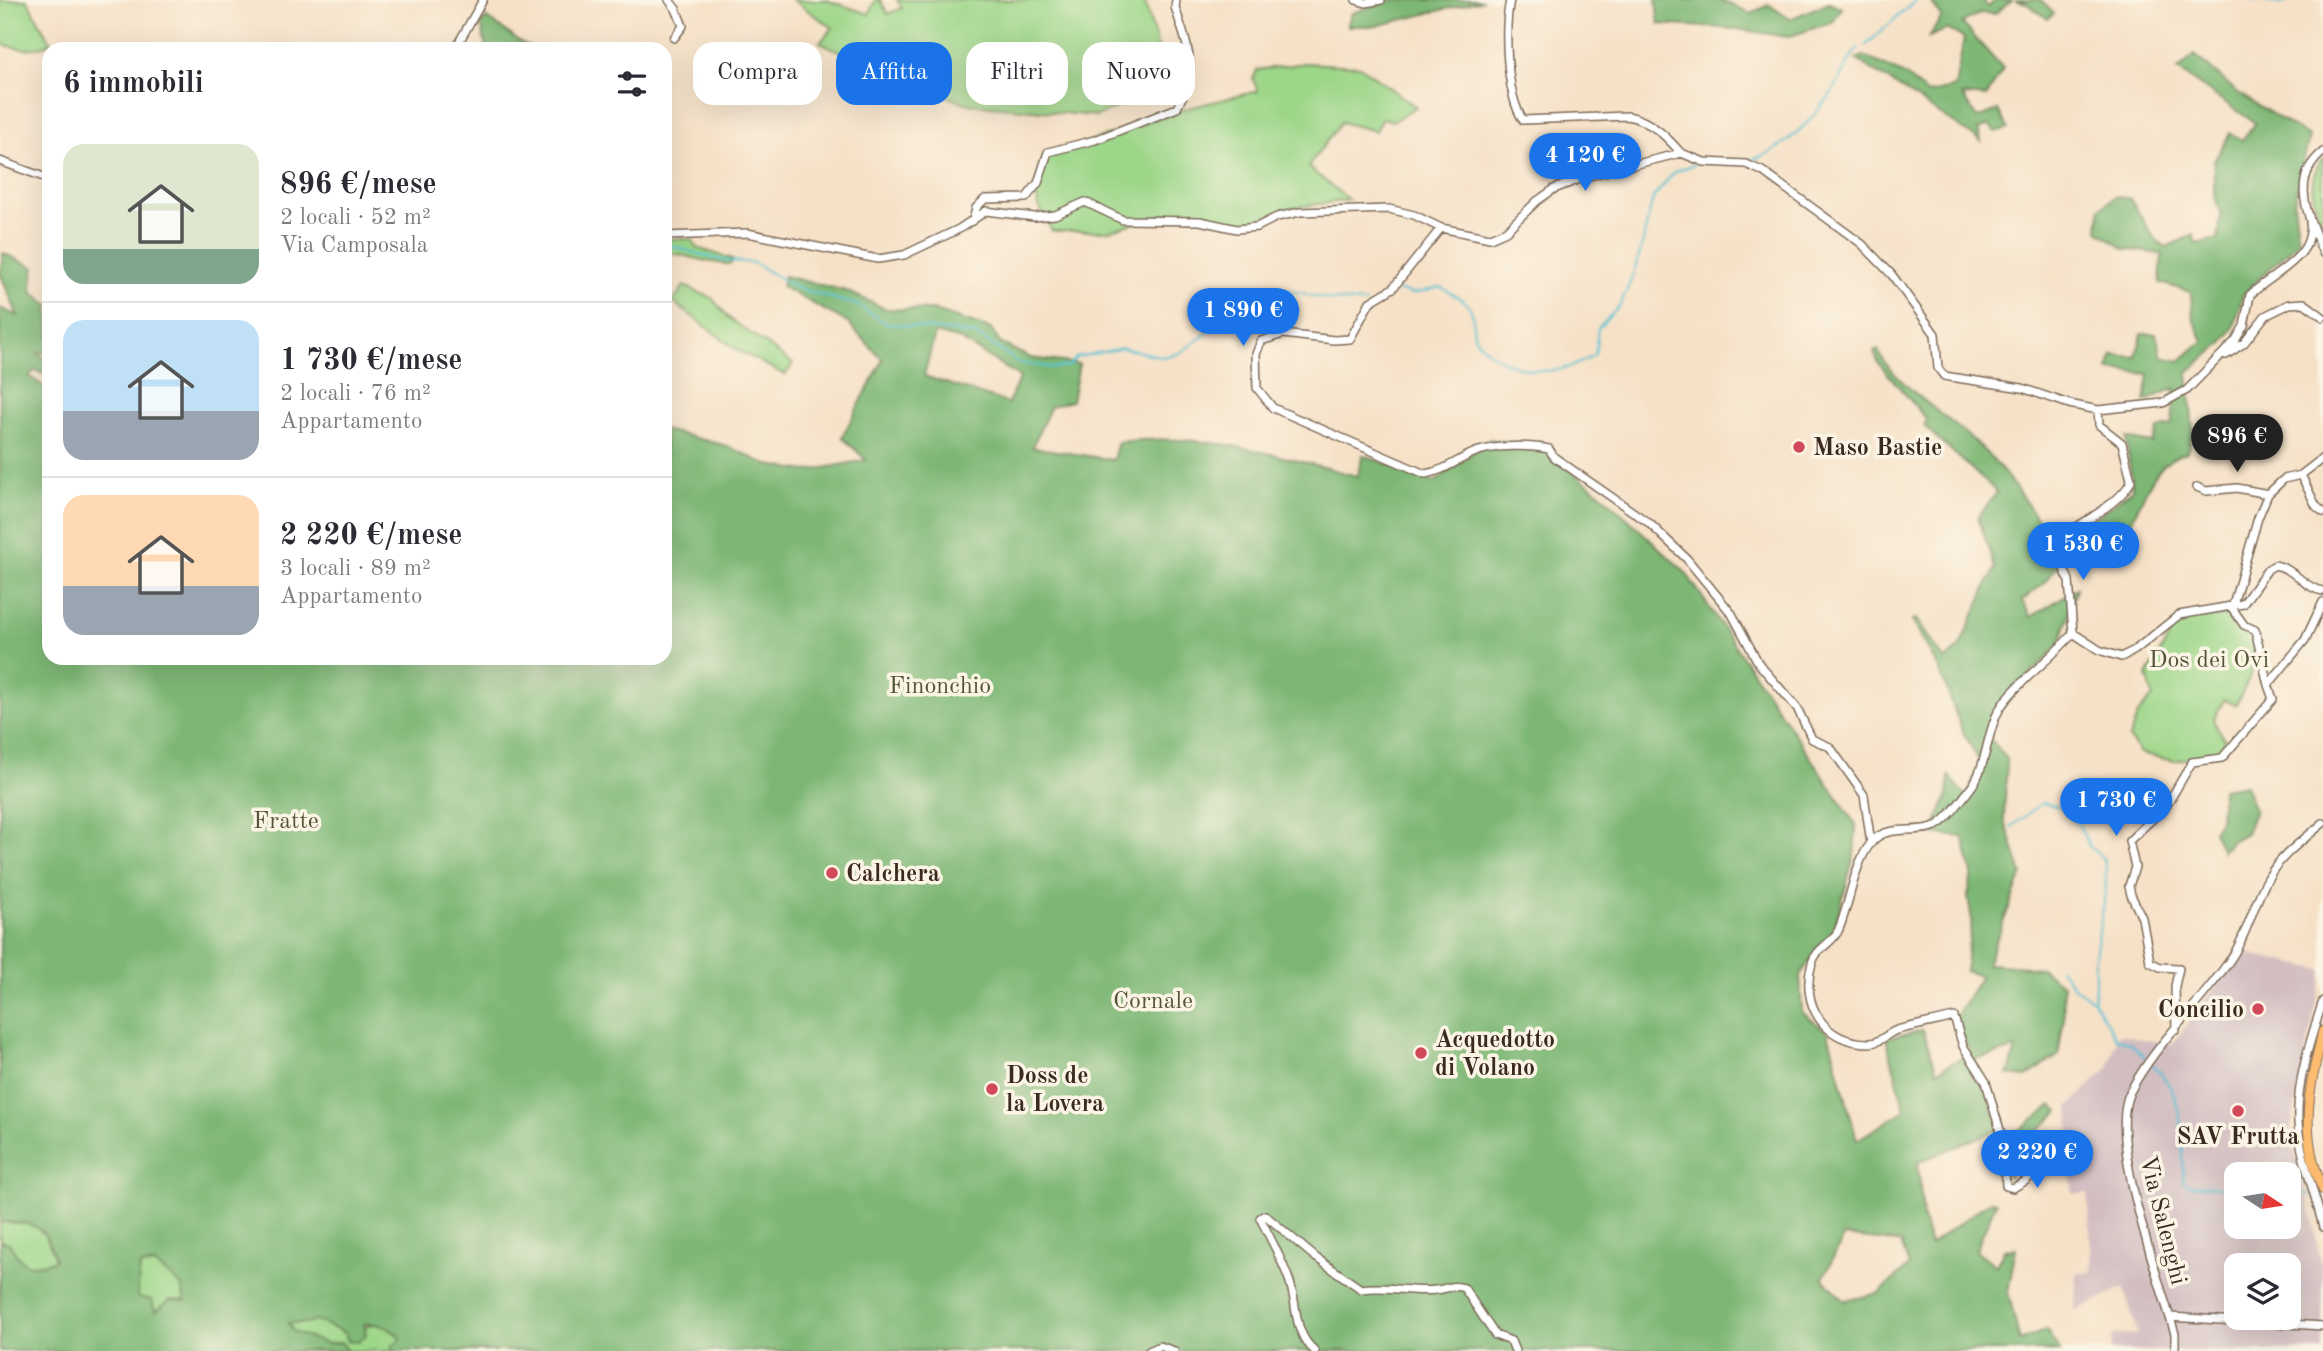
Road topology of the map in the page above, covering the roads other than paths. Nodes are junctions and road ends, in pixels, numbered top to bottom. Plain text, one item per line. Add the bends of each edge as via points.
1 (483, 0) edge
2 (668, 0) edge
3 (1177, 0) edge
4 (1356, 0) edge
5 (1381, 0) edge
6 (1510, 0) edge
7 (674, 38) dead end
8 (459, 42) edge
9 (2323, 152) edge
10 (1681, 153) junction
11 (0, 160) edge
12 (42, 176) edge
13 (2309, 216) junction
14 (974, 221) junction
15 (1441, 228) junction
16 (672, 236) edge
17 (2323, 253) edge
18 (2323, 317) edge
19 (2217, 358) junction
20 (2098, 410) junction
21 (2323, 458) edge
22 (2301, 475) junction
23 (2197, 487) dead end
24 (2268, 494) junction
25 (2323, 512) edge
26 (2323, 590) edge
27 (2323, 602) edge
28 (2232, 608) junction
29 (2073, 633) junction
30 (2268, 685) junction
31 (2323, 823) edge
32 (1871, 843) junction
33 (2323, 1001) edge
34 (2176, 1030) junction
35 (2323, 1031) edge
36 (2040, 1167) dead end
37 (2323, 1190) edge
38 (2323, 1227) edge
39 (2170, 1318) junction
40 (2323, 1326) edge
41 (1149, 1351) edge
42 (1174, 1351) edge
43 (1315, 1351) edge
44 (1515, 1351) edge
45 (2175, 1351) edge

1 - 8 street
2 - 7 street via 683,26
3 - 14 street via 1175,7 1191,54 1187,89 1177,108 1096,140 1048,152 1038,183 1026,198 985,200 976,208
4 - 5 street
6 - 10 street via 1510,78 1523,120 1628,116 1656,128
9 - 13 street via 2306,174 2303,190
10 - 15 street via 1554,189 1506,231 1490,238
10 - 20 street via 1704,162 1746,164 1762,171 1862,244 1892,275 1935,334 1938,368 1944,376 2022,388
11 - 12 street
13 - 17 street
13 - 19 street via 2310,240 2303,253 2250,295 2244,326
14 - 15 street via 986,211 1044,216 1085,202 1123,220 1200,220 1237,229 1300,212 1389,209
14 - 16 street via 904,255 878,259 747,233
15 - 32 street via 1408,272 1370,302 1350,339 1283,334 1261,341 1256,354 1260,393 1273,408 1426,474 1490,449 1549,449 1649,523 1721,599 1759,664 1797,708 1812,739 1830,747 1864,795
18 - 19 street via 2304,303 2289,304 2265,316 2244,343
19 - 20 street via 2187,390 2163,403
20 - 29 street via 2099,425 2122,443 2131,480 2103,508 2052,542 2068,580
21 - 22 street
22 - 24 street via 2284,478
22 - 25 street
23 - 24 street
24 - 28 street
26 - 28 street via 2275,565 2243,604
27 - 30 street via 2305,640
28 - 29 street via 2179,615 2121,657 2099,650
28 - 30 street via 2244,625 2255,630
29 - 32 street via 2000,708 1972,786 1951,811 1934,827 1881,835
30 - 34 street via 2273,699 2222,758 2192,762 2167,805 2129,841 2135,867 2129,886 2142,918 2150,962 2179,968
31 - 34 street via 2272,871 2234,954
32 - 36 street via 1838,931 1812,960 1808,995 1813,1012 1840,1036 1870,1043 1899,1030 1954,1017 1963,1046 1986,1082 2003,1140 2006,1186 2013,1188 2027,1181
33 - 38 street via 2299,1097 2298,1121
34 - 39 street, Via Salenghi via 2129,1094 2125,1117 2131,1188
35 - 37 main road via 2305,1119 2309,1150
39 - 40 street
39 - 45 street, Via Salenghi
41 - 42 street via 1160,1346
43 - 44 street via 1300,1332 1291,1283 1260,1218 1265,1215 1361,1289 1464,1289 1495,1335 1511,1341

